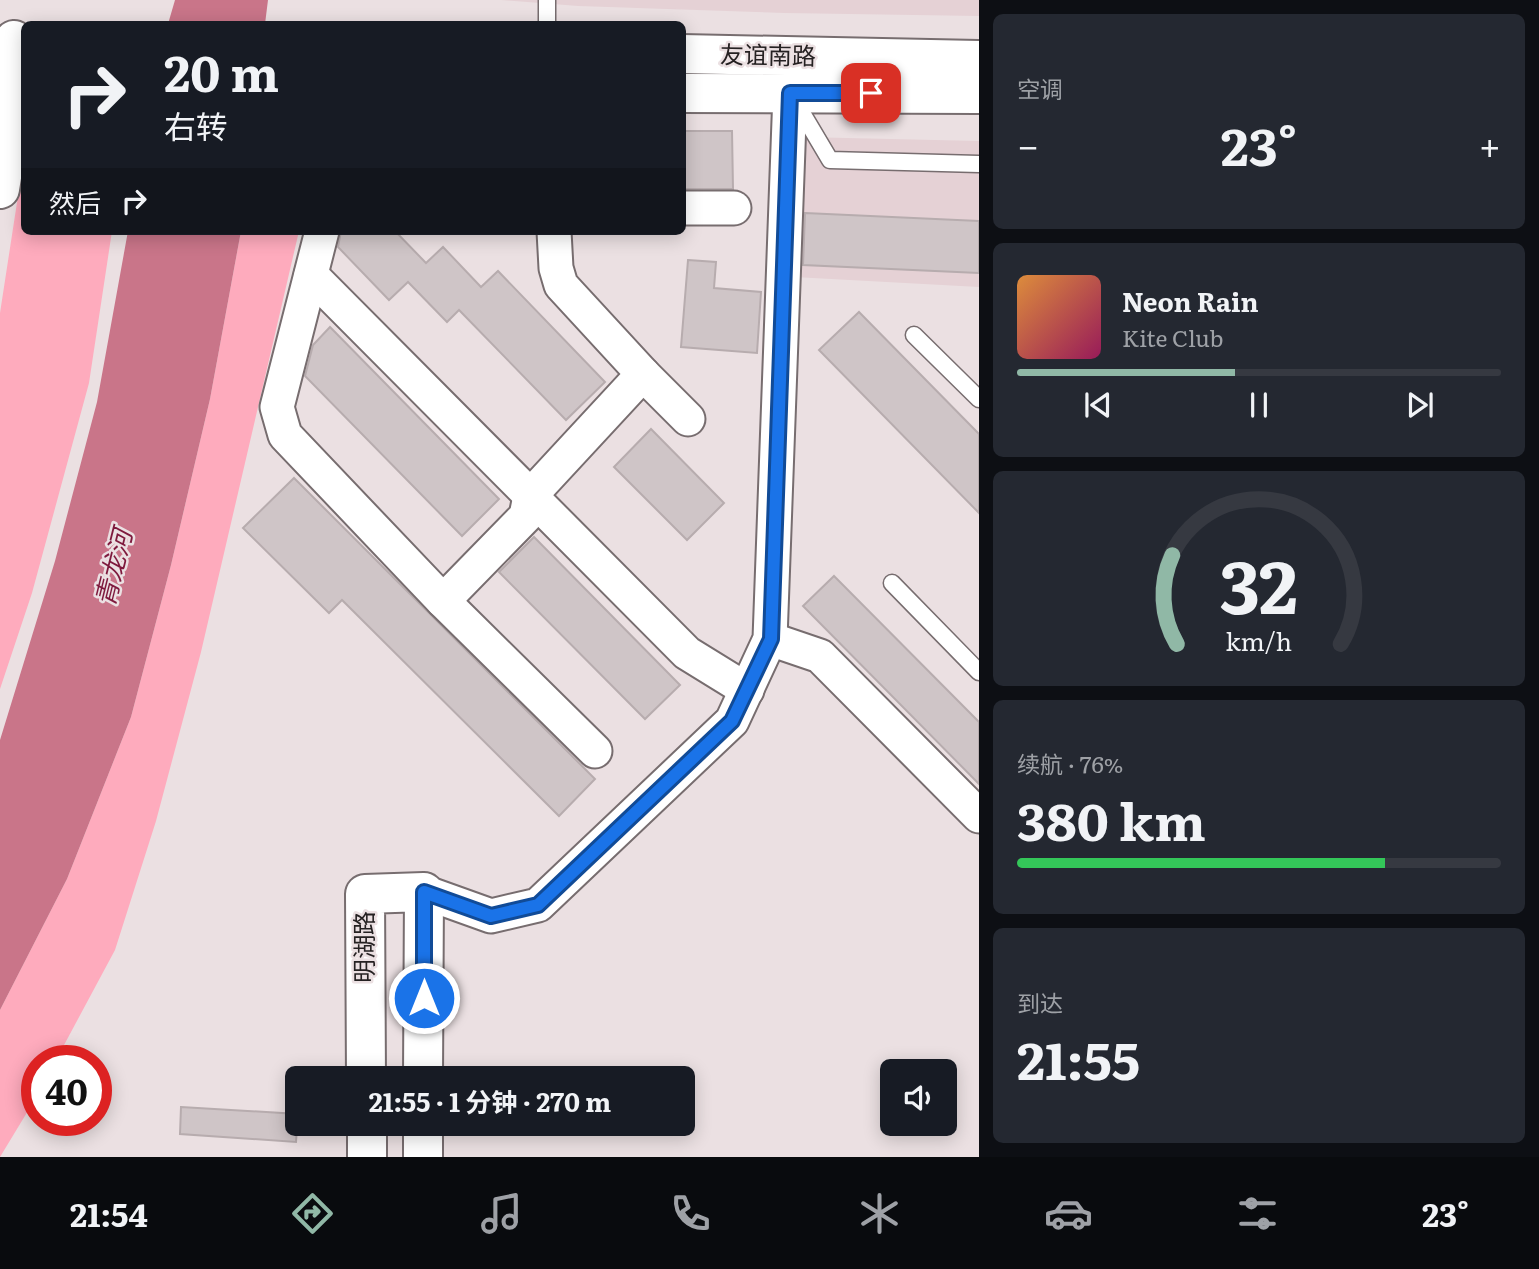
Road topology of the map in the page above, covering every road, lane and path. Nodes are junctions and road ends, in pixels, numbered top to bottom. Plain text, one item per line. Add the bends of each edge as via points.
1 (547, 0) edge
2 (547, 21) edge
3 (13, 40) edge
4 (686, 54) edge
5 (979, 60) edge
6 (14, 86) edge
7 (686, 93) edge
8 (790, 93) junction
9 (979, 94) edge
10 (979, 164) edge
11 (0, 189) edge
12 (686, 208) edge
13 (734, 208) dead end
14 (321, 235) edge
15 (554, 235) edge
16 (311, 275) junction
17 (914, 335) dead end
18 (643, 374) junction
19 (979, 399) edge
20 (688, 419) dead end
21 (530, 496) junction
22 (892, 583) dead end
23 (443, 601) junction
24 (771, 639) junction
25 (979, 672) edge
26 (747, 690) junction
27 (595, 751) dead end
28 (979, 816) edge
29 (424, 892) junction
30 (366, 1066) edge
31 (423, 1066) edge
32 (367, 1136) edge
33 (423, 1136) edge
34 (367, 1157) edge
35 (423, 1157) edge

1 - 2 lane
3 - 6 street
4 - 5 street, 友谊南路
6 - 11 street
7 - 8 street, 友谊南路
8 - 9 street, 友谊南路
8 - 10 lane via 830,160
8 - 24 street
12 - 13 street
14 - 16 street
15 - 18 street via 561,285
16 - 21 street
16 - 23 street via 277,407 285,435
17 - 19 lane
18 - 20 street
18 - 21 street
21 - 23 street via 526,516
21 - 26 street via 687,653
22 - 25 lane
23 - 27 street
24 - 26 street
24 - 28 street via 820,656
26 - 29 street via 732,721 538,905 491,916
29 - 30 street, 明湖路 via 365,894
29 - 31 street
32 - 34 street
33 - 35 street

